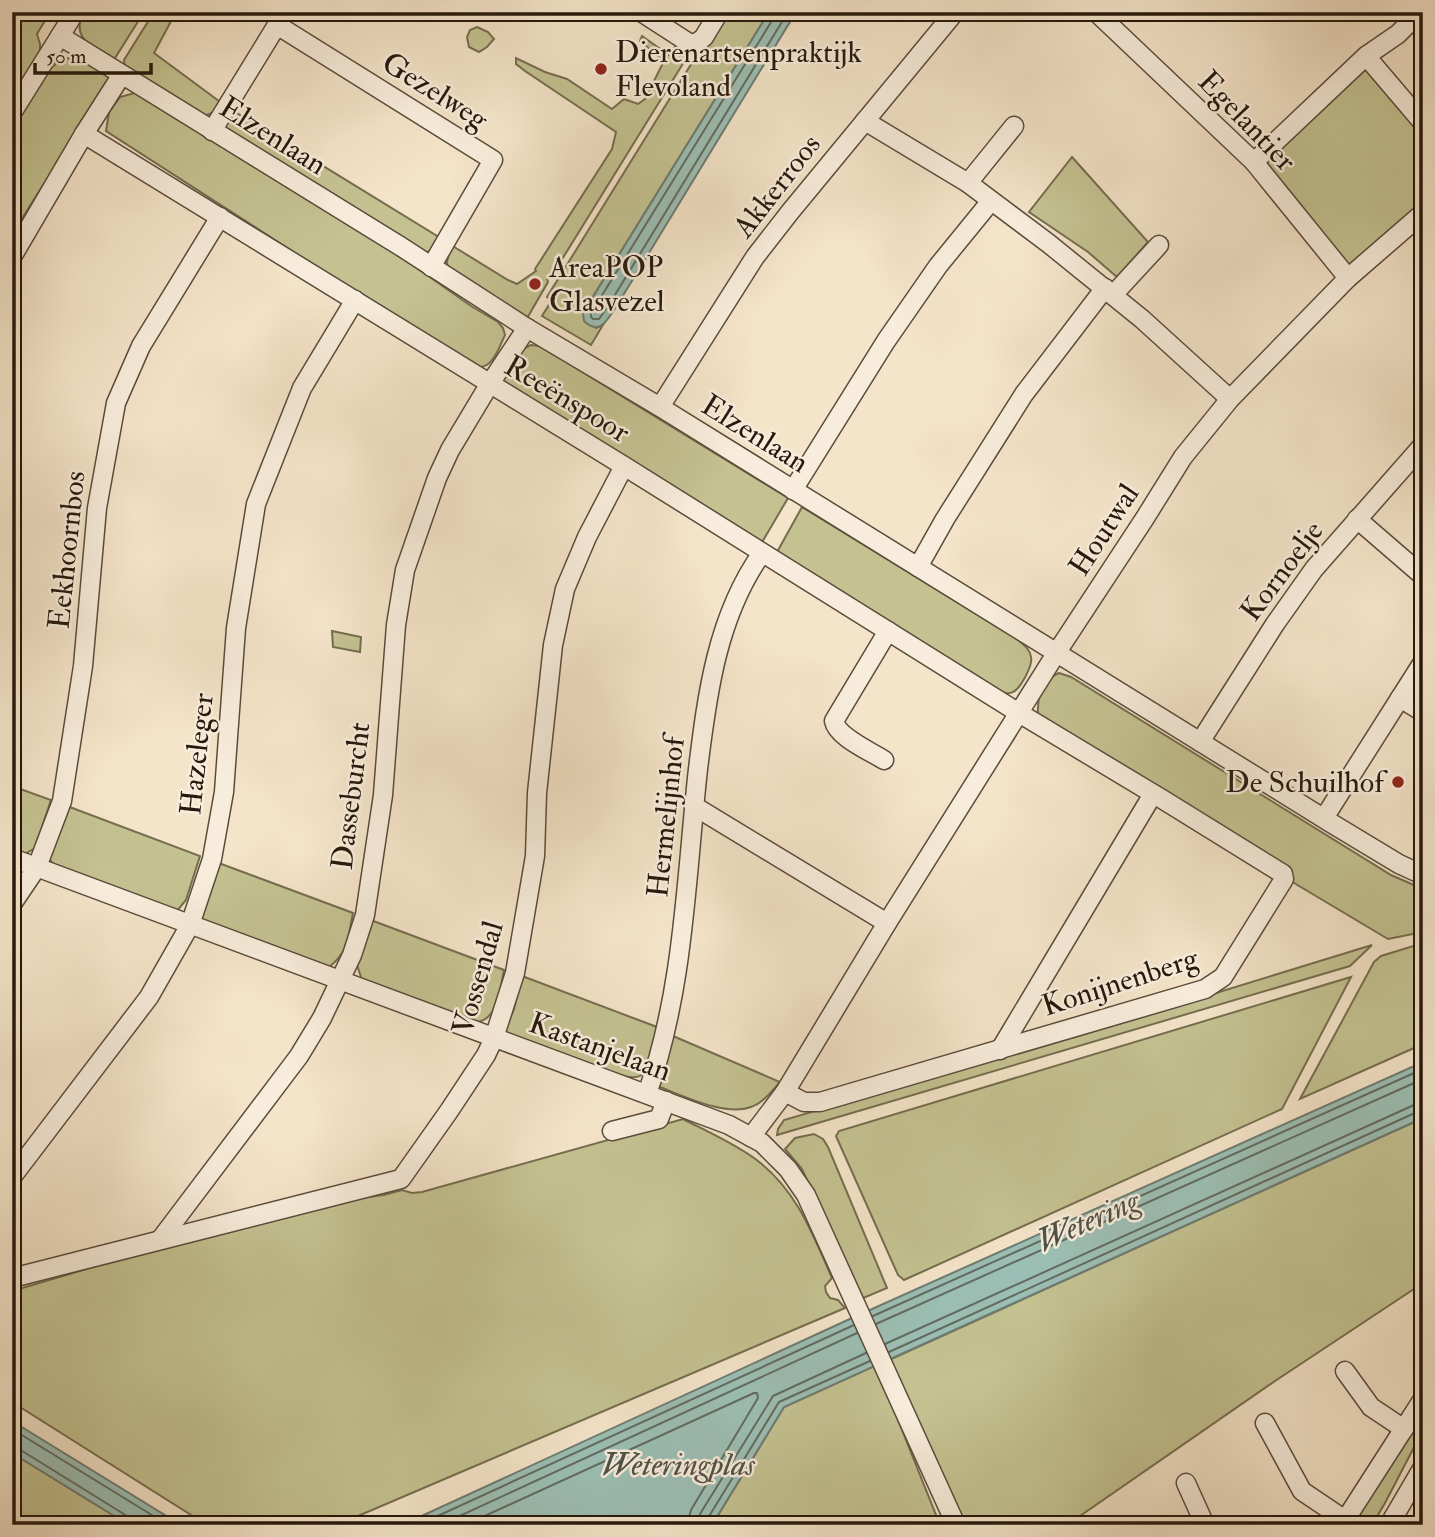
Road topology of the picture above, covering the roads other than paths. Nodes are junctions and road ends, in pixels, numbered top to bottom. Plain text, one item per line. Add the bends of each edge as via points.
1 (75, 12) edge
2 (640, 12) edge
3 (719, 12) edge
4 (955, 12) edge
5 (1096, 12) edge
6 (1420, 12) edge
7 (60, 36) junction
8 (1366, 56) junction
9 (121, 76) junction
10 (12, 113) edge
11 (865, 121) junction
12 (1423, 123) edge
13 (1014, 126) dead end
14 (212, 131) junction
15 (84, 134) junction
16 (1254, 162) junction
17 (968, 183) junction
18 (991, 201) junction
19 (1423, 213) edge
20 (220, 217) junction
21 (1159, 245) dead end
22 (12, 257) edge
23 (431, 267) junction
24 (1348, 278) junction
25 (1109, 292) junction
26 (355, 300) junction
27 (527, 328) junction
28 (489, 385) junction
29 (1230, 399) junction
30 (660, 407) junction
31 (1423, 445) edge
32 (624, 466) junction
33 (793, 490) junction
34 (1357, 519) junction
35 (762, 553) junction
36 (918, 567) junction
37 (1423, 576) edge
38 (888, 631) junction
39 (1057, 652) junction
40 (1423, 662) edge
41 (1400, 698) junction
42 (1423, 712) edge
43 (1020, 713) junction
44 (1200, 742) junction
45 (884, 760) dead end
46 (1153, 794) junction
47 (694, 806) junction
48 (1324, 818) junction
49 (12, 858) edge
50 (37, 867) junction
51 (1423, 875) edge
52 (12, 904) edge
53 (887, 923) junction
54 (190, 925) junction
55 (341, 981) junction
56 (494, 1038) junction
57 (1000, 1050) junction
58 (785, 1092) junction
59 (647, 1094) junction
60 (666, 1101) junction
61 (612, 1131) dead end
62 (751, 1136) junction
63 (12, 1177) edge
64 (160, 1240) junction
65 (12, 1278) edge
66 (1345, 1371) dead end
67 (1423, 1399) edge
68 (1413, 1422) edge
69 (1265, 1423) dead end
70 (1423, 1467) edge
71 (1186, 1483) dead end
72 (1343, 1523) edge
73 (956, 1525) edge
74 (1205, 1525) edge
75 (1389, 1525) edge

1 - 7 street
2 - 3 street via 689,43 704,37
4 - 11 street, Akkerroos
5 - 16 street, Egelantier
6 - 8 street
7 - 9 street, Elzenlaan
7 - 10 street
8 - 12 street
8 - 16 street
9 - 14 street, Elzenlaan
9 - 15 street
11 - 17 street
11 - 30 street, Akkerroos via 755,257
13 - 17 street
14 - 23 street, Elzenlaan
14 - 23 street, Gezelweg via 277,25 493,160
15 - 20 street, Reeënspoor
15 - 22 street
16 - 24 street, Egelantier
17 - 18 street
18 - 25 street
18 - 33 street via 938,265
19 - 24 street, Houtwal
20 - 26 street, Reeënspoor
20 - 50 street, Eekhoornbos via 141,346 116,403 97,508 83,666 62,802
21 - 25 street
23 - 27 street, Elzenlaan
24 - 29 street, Houtwal
25 - 29 street
25 - 36 street via 1024,394
26 - 28 street, Reeënspoor
26 - 54 street, Hazeleger via 302,388 256,504 236,628 224,792 212,859
27 - 28 street, Dasseburcht
27 - 30 street, Elzenlaan
28 - 32 street, Reeënspoor
28 - 55 street, Dasseburcht via 437,478 405,569 396,625 383,795 365,915
29 - 39 street, Houtwal via 1183,457
30 - 33 street, Elzenlaan
31 - 34 street, Kornoelje
32 - 35 street, Reeënspoor
32 - 56 street, Vossendal via 565,589 552,645 535,856 515,973
33 - 36 street, Elzenlaan
34 - 37 street
34 - 44 street, Kornoelje via 1275,624
35 - 38 street, Reeënspoor
35 - 47 street, Hermelijnhof via 725,626 706,704
36 - 39 street, Elzenlaan
38 - 43 street, Reeënspoor
38 - 45 street via 834,721 842,734
39 - 43 street, Houtwal
39 - 44 street, Elzenlaan
40 - 41 street
41 - 42 street
41 - 48 street
43 - 46 street, Konijnenberg
43 - 53 street, Houtwal
44 - 48 street, Elzenlaan
46 - 57 street
46 - 57 street, Konijnenberg via 1279,870 1283,879 1223,977 1205,989
47 - 53 street
47 - 59 street, Hermelijnhof via 679,958 669,1016
48 - 51 street, Elzenlaan
49 - 50 street, Kastanjelaan
50 - 52 street, Eekhoornbos
50 - 54 street, Kastanjelaan
53 - 58 street, Houtwal
54 - 55 street, Kastanjelaan
54 - 63 street, Hazeleger via 149,997
55 - 56 street, Kastanjelaan
55 - 64 street, Dasseburcht via 299,1056
56 - 59 street, Kastanjelaan
56 - 64 street, Vossendal via 401,1179
57 - 58 street, Konijnenberg via 820,1102 804,1102
58 - 62 street, Houtwal
59 - 60 street, Kastanjelaan
60 - 61 street via 659,1119
60 - 62 street, Kastanjelaan
62 - 73 street, Kastanjelaan via 789,1169 806,1195
64 - 65 street, Vossendal
66 - 68 street via 1371,1408
67 - 68 street
68 - 72 street
69 - 72 street via 1302,1491
70 - 75 street
71 - 74 street

